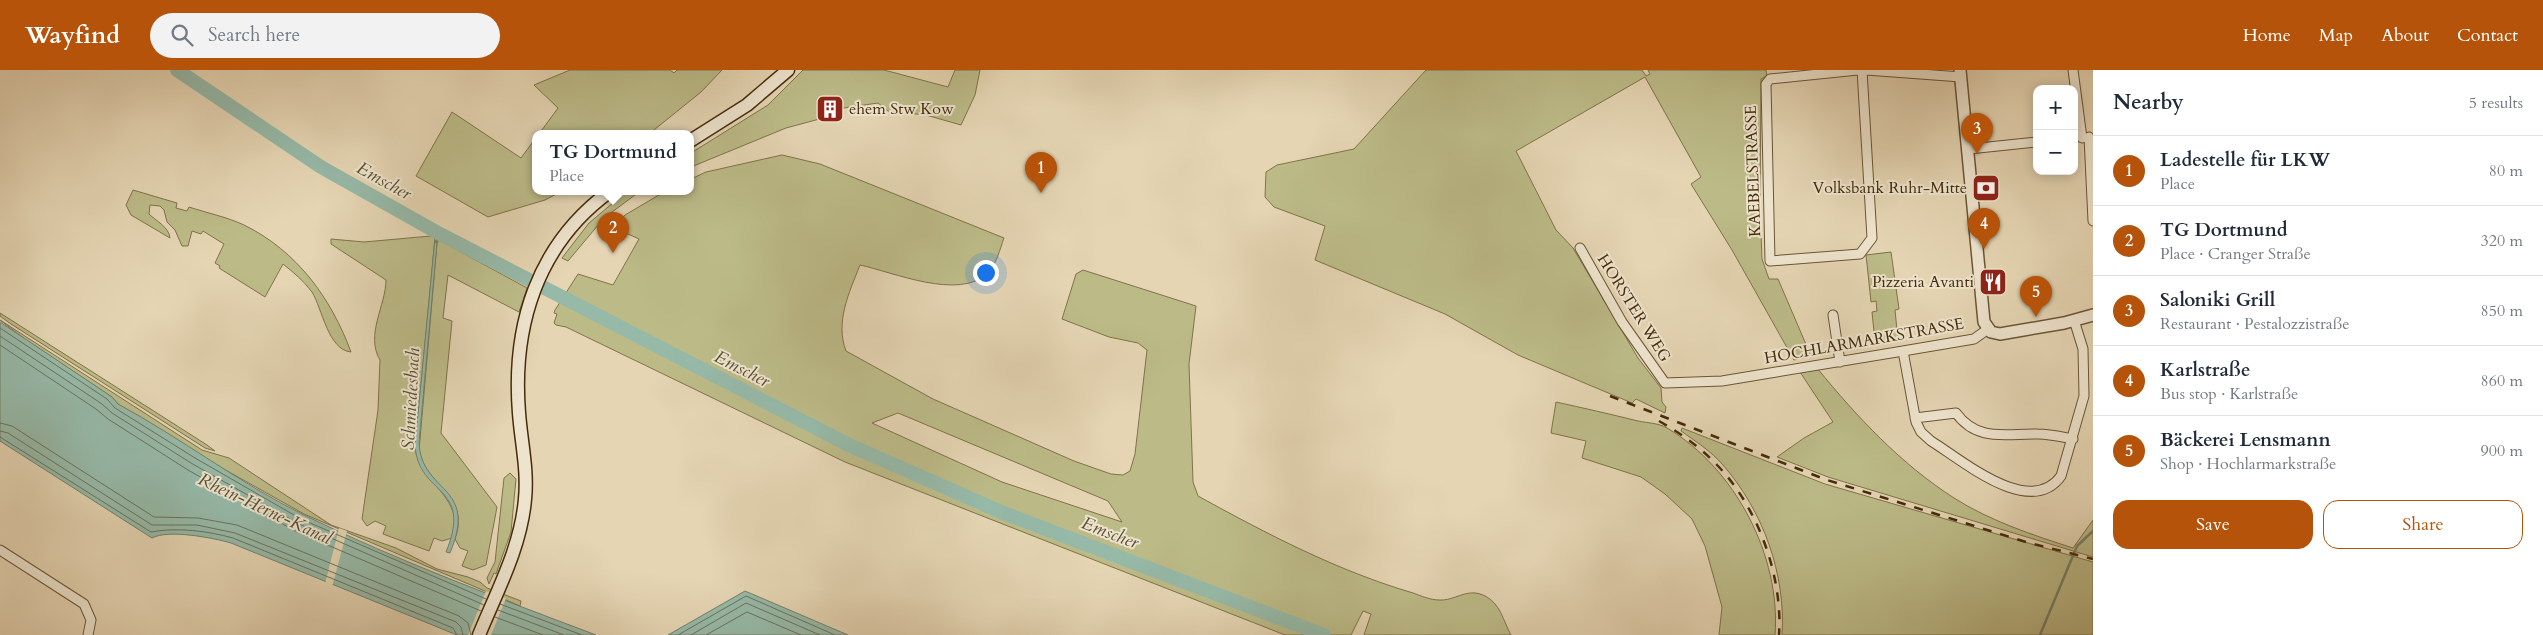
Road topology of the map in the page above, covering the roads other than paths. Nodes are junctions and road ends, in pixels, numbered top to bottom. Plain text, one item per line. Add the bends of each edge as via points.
1 (788, 70) edge
2 (1860, 70) edge
3 (1866, 70) edge
4 (2073, 70) edge
5 (1960, 74) edge
6 (2085, 137) edge
7 (694, 139) edge
8 (2033, 142) edge
9 (1969, 149) junction
10 (606, 195) edge
11 (2093, 221) edge
12 (1580, 248) dead end
13 (1833, 315) dead end
14 (2093, 315) edge
15 (2074, 320) junction
16 (1988, 329) junction
17 (1902, 351) junction
18 (1840, 362) junction
19 (1664, 383) joint
20 (1915, 418) junction
21 (2073, 439) junction
22 (0, 550) edge
23 (88, 635) edge
24 (479, 635) edge

1 - 7 main road via 740,110
2 - 2 street, KAEBELSTRASSE via 1872,238 1860,254 1770,262 1767,81 1770,78
3 - 5 street
4 - 6 street
5 - 9 street
6 - 11 street
8 - 9 street
9 - 16 street via 1984,322
10 - 24 main road via 574,224 543,269 525,315 517,368 525,498 515,551
12 - 19 street, HORSTER WEG via 1622,322
13 - 18 street
14 - 15 street, HOCHLARMARKSTRASSE
15 - 16 street, HOCHLARMARKSTRASSE via 2000,334
15 - 21 street via 2083,349 2084,396
16 - 17 street, HOCHLARMARKSTRASSE via 1974,339
17 - 18 street, HOCHLARMARKSTRASSE
17 - 20 street
18 - 19 street, HOCHLARMARKSTRASSE via 1722,381
20 - 21 street via 1956,413 1966,424 1986,433 2007,436 2038,434
20 - 21 street via 1930,441 2002,486 2024,491 2041,491 2057,482
22 - 23 street via 84,604 91,620

